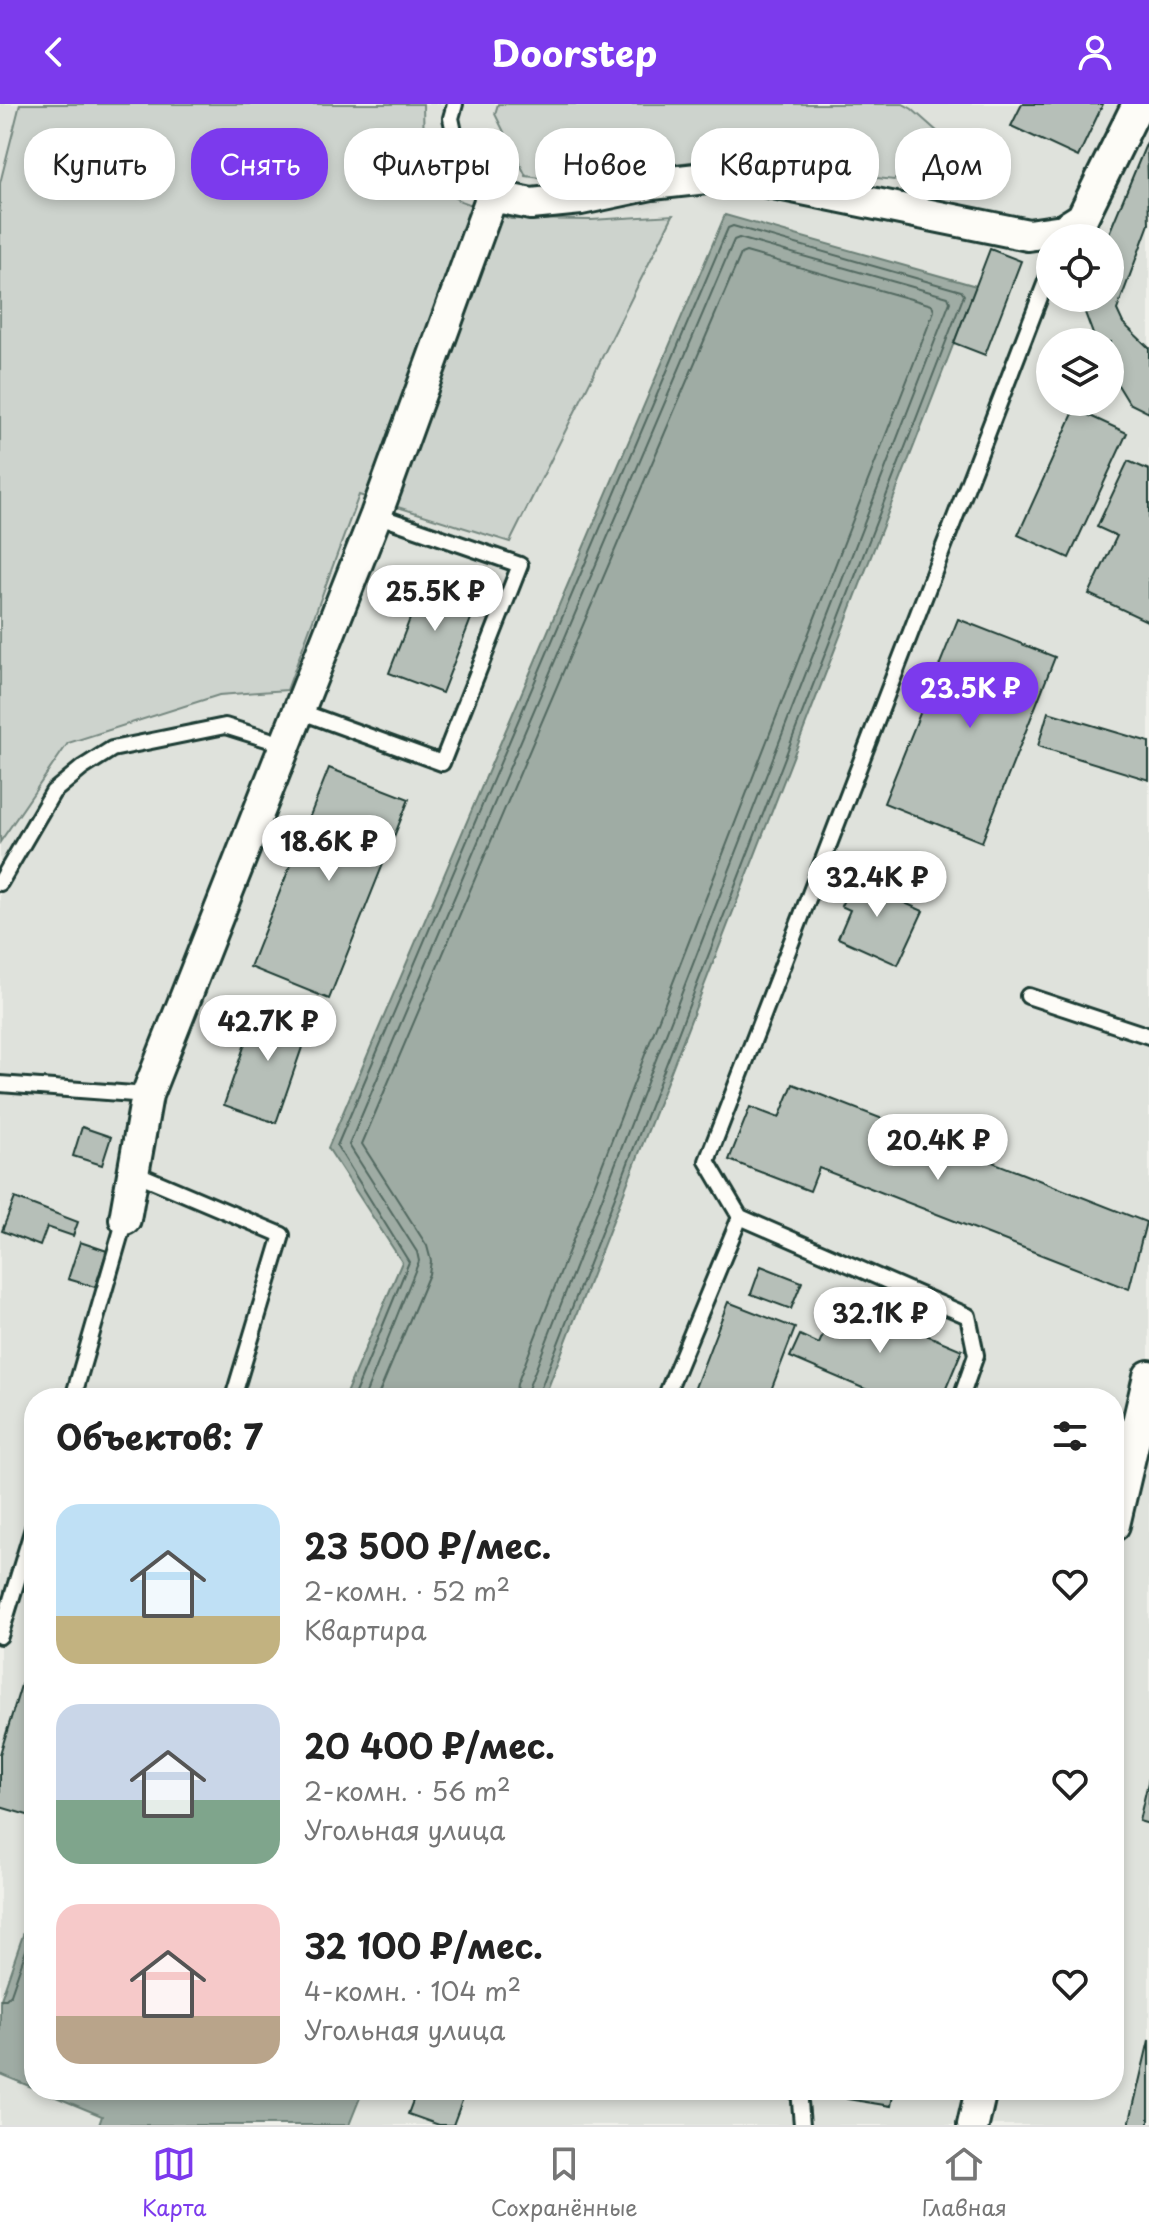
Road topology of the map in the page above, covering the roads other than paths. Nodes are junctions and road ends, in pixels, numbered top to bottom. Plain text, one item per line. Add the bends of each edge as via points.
1 (455, 104) edge
2 (1138, 104) edge
3 (453, 128) edge
4 (491, 200) edge
5 (512, 200) edge
6 (1074, 224) edge
7 (1036, 235) edge
8 (1036, 307) edge
9 (376, 515) junction
10 (299, 711) junction
11 (286, 745) junction
12 (0, 883) edge
13 (1028, 996) dead end
14 (1149, 1036) edge
15 (0, 1084) edge
16 (147, 1095) junction
17 (133, 1172) junction
18 (740, 1217) junction
19 (125, 1219) joint
20 (1149, 1376) edge
21 (76, 1388) edge
22 (236, 1388) edge
23 (669, 1388) edge
24 (964, 1388) edge
25 (1124, 1482) edge
26 (24, 1558) edge
27 (0, 1636) edge
28 (800, 2100) edge
29 (979, 2100) edge
30 (802, 2125) edge
31 (973, 2125) edge

1 - 3 lane
2 - 6 street
4 - 9 street
5 - 7 street via 531,204 581,199 734,175
8 - 18 lane via 707,1161
9 - 10 street
9 - 10 lane via 520,565 442,763
10 - 11 street
11 - 12 lane via 225,726 112,749 53,792
11 - 16 street
13 - 14 lane
15 - 16 lane
16 - 17 street
17 - 19 street
17 - 22 lane via 282,1235
18 - 23 lane
18 - 24 lane via 968,1316 976,1355
19 - 21 lane
20 - 25 street
26 - 27 lane
28 - 30 lane
29 - 31 street

